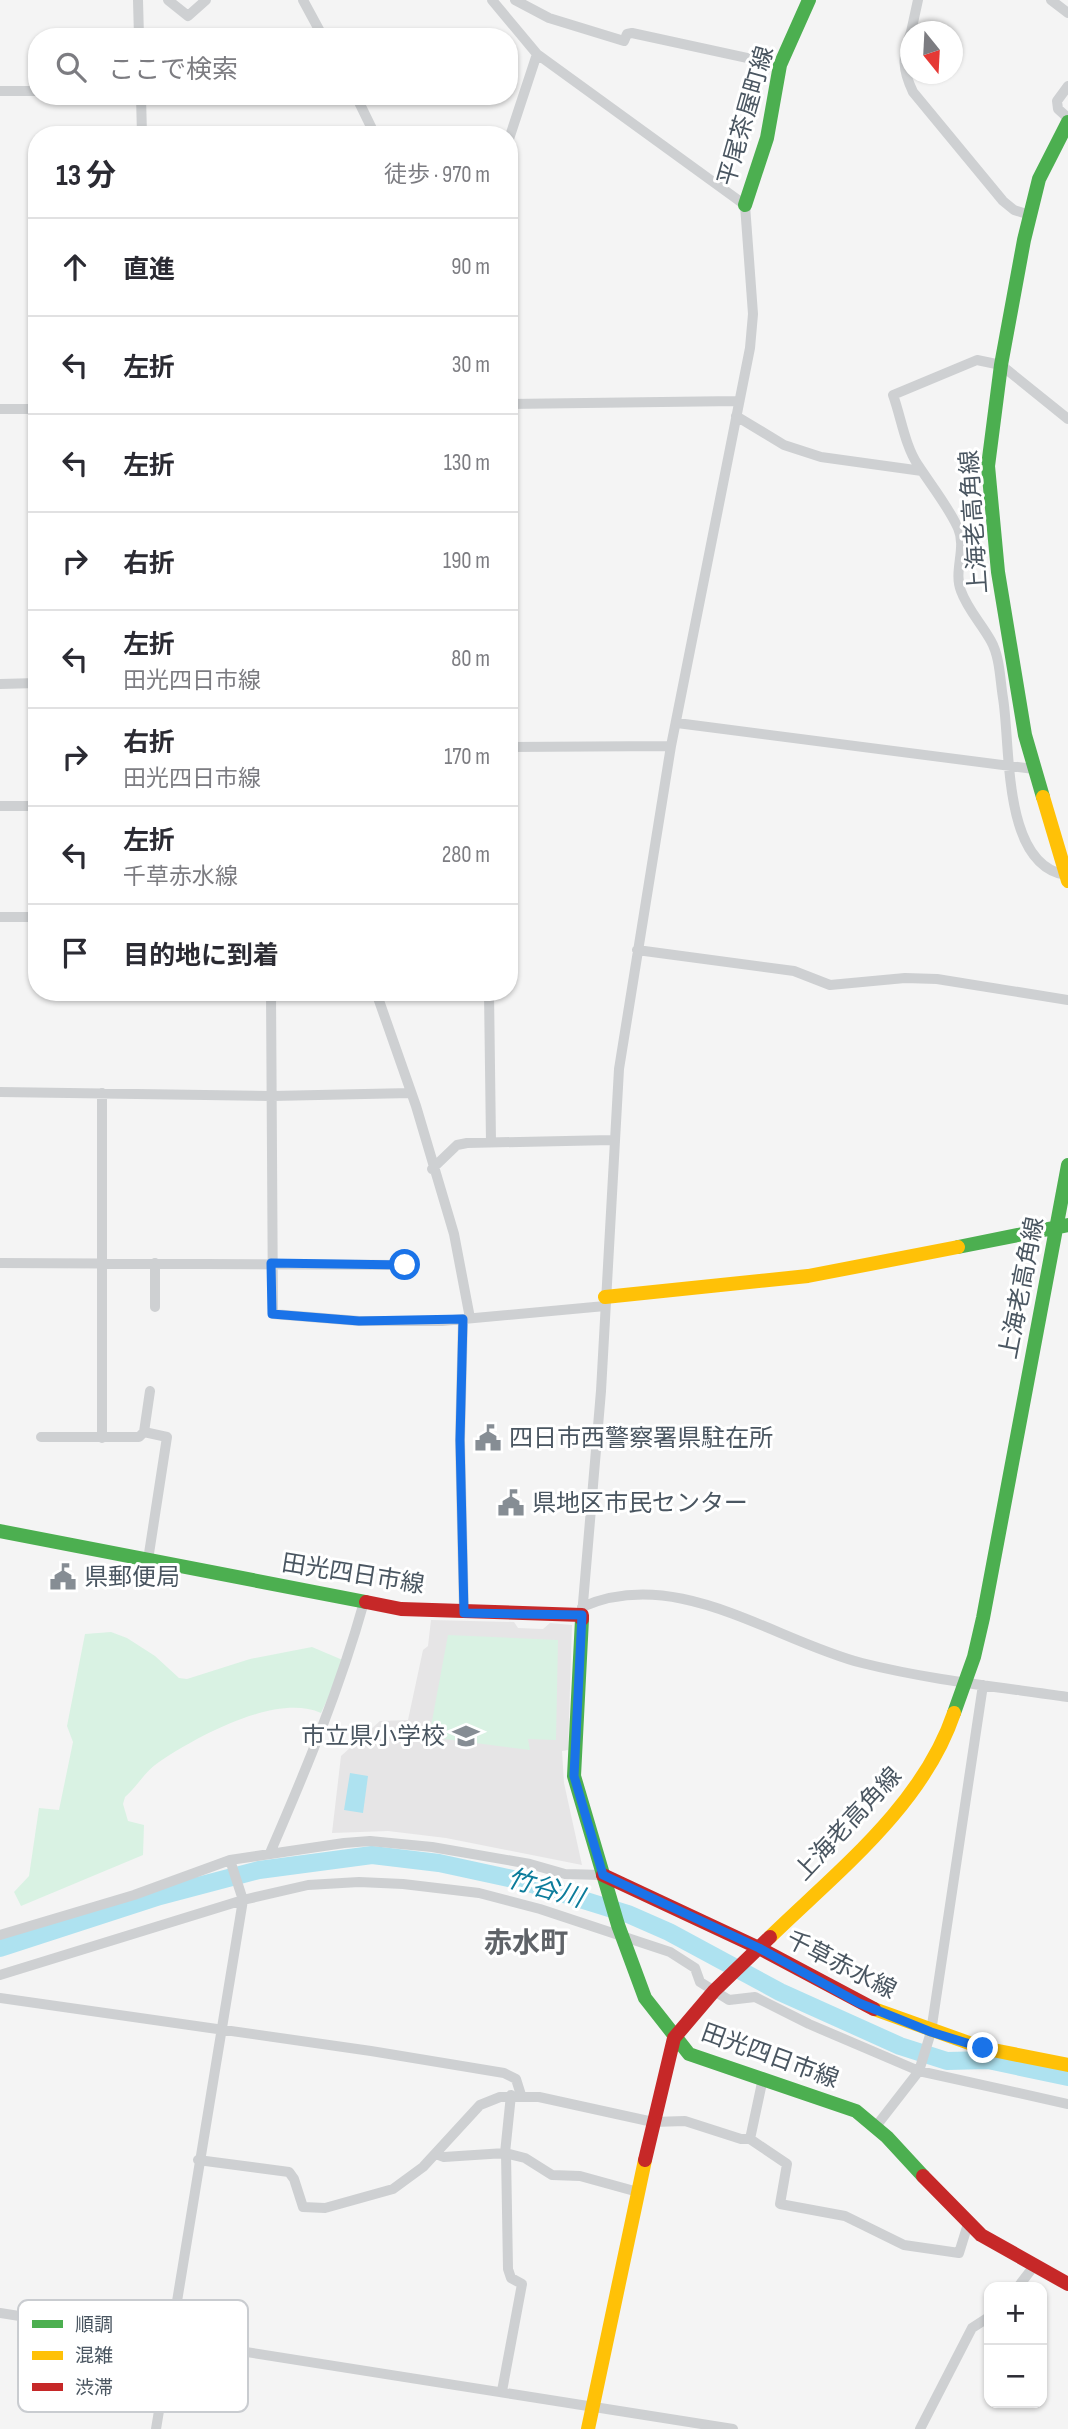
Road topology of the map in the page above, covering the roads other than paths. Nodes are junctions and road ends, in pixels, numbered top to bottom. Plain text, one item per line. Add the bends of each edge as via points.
1 (138, 0) edge
2 (168, 0) edge
3 (206, 0) edge
4 (303, 0) edge
5 (492, 0) edge
6 (515, 0) edge
7 (809, 0) edge
8 (918, 0) edge
9 (1051, 0) edge
10 (1068, 13) edge
11 (913, 21) edge
12 (139, 28) edge
13 (318, 28) edge
14 (515, 28) edge
15 (518, 31) edge
16 (537, 54) junction
17 (780, 65) junction
18 (909, 84) edge
19 (1068, 86) edge
20 (0, 91) edge
21 (28, 91) edge
22 (141, 105) edge
23 (360, 105) edge
24 (1068, 120) edge
25 (142, 126) edge
26 (371, 126) edge
27 (513, 126) edge
28 (745, 205) junction
29 (1030, 215) junction
30 (1001, 365) junction
31 (738, 401) junction
32 (518, 404) edge
33 (0, 409) edge
34 (28, 409) edge
35 (736, 415) junction
36 (1068, 419) edge
37 (922, 471) junction
38 (28, 683) edge
39 (0, 684) edge
40 (677, 723) junction
41 (671, 746) junction
42 (518, 747) edge
43 (1008, 765) junction
44 (1034, 769) junction
45 (0, 806) edge
46 (28, 806) edge
47 (1067, 878) edge
48 (0, 917) edge
49 (28, 917) edge
50 (637, 950) junction
51 (1068, 1000) edge
52 (271, 1001) edge
53 (379, 1001) edge
54 (489, 1001) edge
55 (0, 1092) edge
56 (102, 1093) junction
57 (411, 1093) junction
58 (272, 1096) junction
59 (612, 1140) junction
60 (491, 1142) junction
61 (1068, 1165) edge
62 (432, 1169) junction
63 (1062, 1226) edge
64 (0, 1263) edge
65 (101, 1263) junction
66 (155, 1263) junction
67 (271, 1263) junction
68 (405, 1265) dead end
69 (605, 1301) junction
70 (155, 1307) dead end
71 (466, 1319) junction
72 (150, 1391) dead end
73 (144, 1432) junction
74 (41, 1437) dead end
75 (102, 1438) junction
76 (0, 1531) edge
77 (148, 1560) junction
78 (364, 1602) junction
79 (582, 1611) junction
80 (464, 1613) junction
81 (966, 1682) junction
82 (983, 1685) junction
83 (1068, 1697) edge
84 (270, 1853) junction
85 (231, 1863) junction
86 (604, 1880) junction
87 (243, 1900) junction
88 (620, 1930) junction
89 (0, 1936) edge
90 (755, 1952) junction
91 (0, 1975) edge
92 (716, 1990) junction
93 (0, 1998) edge
94 (220, 2028) junction
95 (930, 2036) junction
96 (674, 2038) junction
97 (1068, 2065) edge
98 (919, 2071) junction
99 (763, 2078) junction
100 (516, 2095) junction
101 (1068, 2104) edge
102 (653, 2122) junction
103 (877, 2125) junction
104 (750, 2139) junction
105 (506, 2153) junction
106 (436, 2154) junction
107 (198, 2160) junction
108 (638, 2192) junction
109 (968, 2224) junction
110 (1034, 2266) junction
111 (1022, 2282) edge
112 (1068, 2284) edge
113 (176, 2300) edge
114 (0, 2313) edge
115 (18, 2316) edge
116 (984, 2320) edge
117 (248, 2351) edge
118 (502, 2391) junction
119 (593, 2406) junction
120 (588, 2429) edge
121 (733, 2429) edge
122 (920, 2429) edge

1 - 12 street
2 - 3 street via 188,16
4 - 13 street
5 - 14 street
6 - 17 street via 549,18 624,41 632,33
7 - 17 main road, 平尾茶屋町線
8 - 11 street
9 - 10 street
15 - 16 street
16 - 27 street
16 - 28 street
17 - 28 main road, 平尾茶屋町線 via 767,138
18 - 29 street via 1003,201
19 - 24 street via 1057,101
20 - 21 street
22 - 25 street
23 - 26 street
24 - 29 main road, 上海老高角線 via 1039,179
28 - 31 street via 753,314
29 - 30 main road, 上海老高角線
30 - 36 street
30 - 37 street via 977,360 893,395
30 - 44 main road, 上海老高角線 via 988,466 990,491 1010,658
31 - 32 street
31 - 35 street
33 - 34 street
35 - 37 street via 784,445 821,457
35 - 40 street
37 - 43 street via 958,528 962,541 959,586 996,654
38 - 39 street
40 - 41 street
40 - 43 street
41 - 42 street
41 - 50 street
43 - 44 street
43 - 47 street via 1015,809 1028,846 1037,862
44 - 47 main road, 上海老高角線
45 - 46 street
48 - 49 street
50 - 51 street via 794,971 830,985 937,979
50 - 59 street
52 - 58 street
53 - 57 street
54 - 60 street
55 - 56 street
56 - 58 street
56 - 65 street
57 - 58 street
57 - 62 street
58 - 67 street
59 - 60 street
59 - 69 street
60 - 62 street via 457,1145
61 - 63 main road, 上海老高角線
62 - 71 street via 454,1234
63 - 69 main road via 808,1276
63 - 81 main road, 上海老高角線
64 - 65 street
65 - 66 street
65 - 75 street
66 - 67 street
66 - 70 street
67 - 68 street
67 - 71 street via 272,1314 359,1321
69 - 71 street
69 - 79 street
71 - 80 street via 460,1440
72 - 73 street
73 - 75 street via 139,1437
73 - 77 street via 167,1437
74 - 75 street
76 - 77 main road, 田光四日市線
77 - 78 main road, 田光四日市線
78 - 80 main road, 田光四日市線
78 - 84 street via 316,1747
79 - 80 main road, 田光四日市線
79 - 81 street via 594,1601 634,1595 708,1604 829,1654
79 - 86 main road, 田光四日市線 via 574,1776
81 - 82 street
81 - 90 main road, 上海老高角線 via 949,1729 909,1796
82 - 83 street
82 - 95 street
84 - 85 street
84 - 86 street via 370,1841 432,1847
85 - 87 street
85 - 89 street
86 - 88 main road, 田光四日市線
86 - 90 main road, 千草赤水線
87 - 88 street via 308,1885 403,1884 479,1893
87 - 91 street
87 - 94 street
88 - 92 street via 691,1964 699,1982
88 - 96 main road, 田光四日市線 via 645,1998
90 - 92 main road, 上海老高角線
90 - 95 main road, 千草赤水線
92 - 96 main road, 上海老高角線
92 - 98 street via 729,2000 755,1997
93 - 94 street
94 - 100 street via 504,2073 516,2079
94 - 107 street
95 - 97 main road, 千草赤水線
95 - 98 street
96 - 99 main road, 田光四日市線 via 689,2054
96 - 102 main road, 上海老高角線
98 - 101 street
98 - 103 street
99 - 103 main road, 田光四日市線 via 856,2111
99 - 104 street
100 - 102 street
100 - 105 street
100 - 106 street via 480,2105
102 - 104 street via 685,2121
102 - 108 main road, 上海老高角線
103 - 109 main road, 田光四日市線
104 - 109 street via 787,2164 780,2204 845,2216 904,2245 938,2252 959,2253
105 - 106 street
105 - 108 street via 525,2158 551,2175 580,2176
105 - 118 street via 508,2269 522,2284
106 - 107 street via 393,2189 308,2209 303,2207 289,2172
107 - 113 street
108 - 119 main road, 上海老高角線
109 - 110 main road, 田光四日市線
110 - 111 street
110 - 112 main road, 田光四日市線
114 - 115 street
116 - 122 street via 972,2328
117 - 118 street
118 - 119 street
119 - 120 main road, 上海老高角線
119 - 121 street

